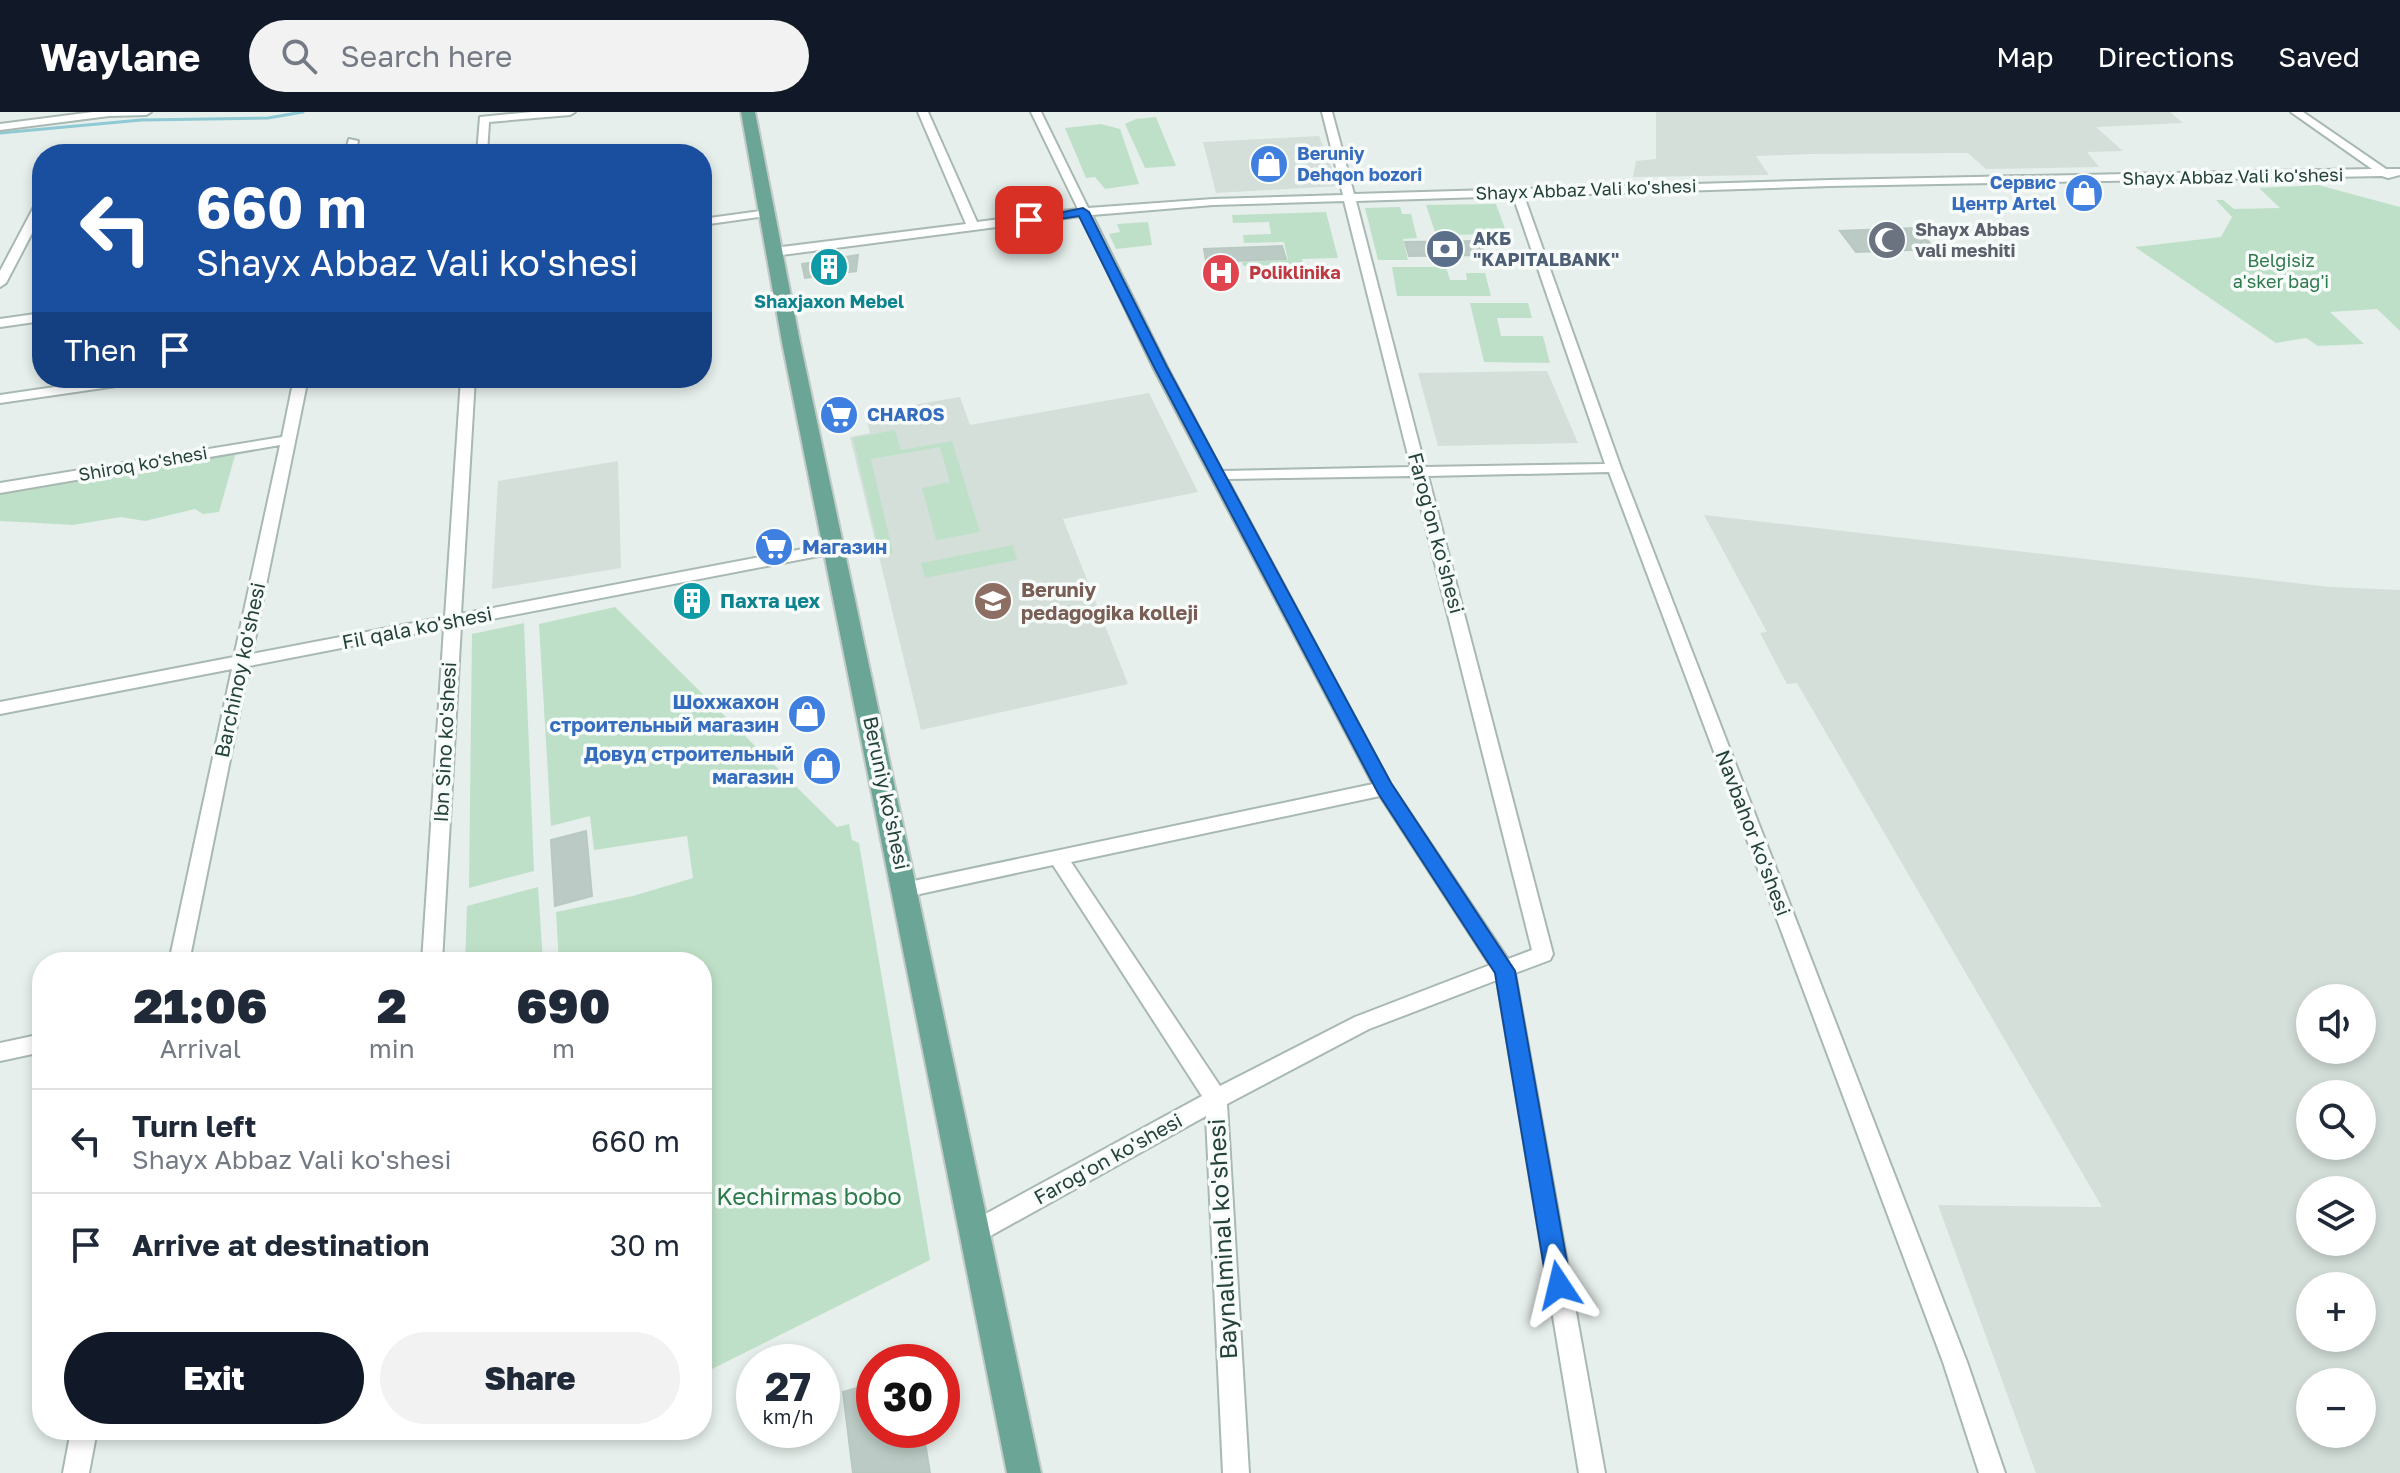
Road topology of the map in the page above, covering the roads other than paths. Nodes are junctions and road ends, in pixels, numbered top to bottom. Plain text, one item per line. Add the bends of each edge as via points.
1 (146, 112) edge
2 (570, 112) edge
3 (748, 112) edge
4 (923, 112) edge
5 (1036, 112) edge
6 (1327, 112) edge
7 (2296, 112) edge
8 (0, 127) edge
9 (353, 141) dead end
10 (352, 144) edge
11 (483, 144) edge
12 (2400, 172) edge
13 (2386, 174) junction
14 (2400, 184) edge
15 (1517, 192) junction
16 (1350, 197) junction
17 (1083, 212) junction
18 (768, 213) junction
19 (712, 221) edge
20 (32, 222) edge
21 (974, 228) junction
22 (774, 252) junction
23 (0, 283) edge
24 (32, 318) edge
25 (0, 323) edge
26 (75, 388) edge
27 (299, 388) edge
28 (467, 388) edge
29 (0, 399) edge
30 (287, 440) junction
31 (1614, 468) junction
32 (1419, 471) junction
33 (1220, 475) junction
34 (0, 488) edge
35 (834, 548) junction
36 (453, 622) junction
37 (242, 661) junction
38 (0, 708) edge
39 (1384, 788) junction
40 (1059, 859) junction
41 (906, 889) junction
42 (181, 952) edge
43 (433, 952) edge
44 (1505, 971) junction
45 (32, 1045) edge
46 (0, 1052) edge
47 (1216, 1099) junction
48 (975, 1232) junction
49 (82, 1440) edge
50 (76, 1473) edge
51 (1024, 1473) edge
52 (1236, 1473) edge
53 (1592, 1473) edge
54 (1992, 1473) edge

1 - 8 street
2 - 11 street via 484,119
3 - 18 main road, Beruniy ko'shesi
4 - 21 street
5 - 17 street
6 - 16 street, Farog'on ko'shesi
7 - 13 street
9 - 10 street
12 - 13 street, Shayx Abbaz Vali ko'shesi
13 - 14 street
13 - 15 street, Shayx Abbaz Vali ko'shesi
15 - 16 street, Shayx Abbaz Vali ko'shesi
15 - 31 street, Navbahor ko'shesi
16 - 17 street, Shayx Abbaz Vali ko'shesi
16 - 32 street, Farog'on ko'shesi
17 - 21 street, Shayx Abbaz Vali ko'shesi
17 - 33 street
18 - 19 street
18 - 22 main road, Beruniy ko'shesi
20 - 23 street
21 - 22 street, Shayx Abbaz Vali ko'shesi
22 - 35 main road, Beruniy ko'shesi
24 - 25 street
26 - 29 street
27 - 30 street, Barchinoy ko'shesi
28 - 36 street, Ibn Sino ko'shesi
30 - 34 street, Shiroq ko'shesi
30 - 37 street, Barchinoy ko'shesi
31 - 32 street
31 - 54 street, Navbahor ko'shesi via 1949,1347
32 - 33 street
32 - 44 street, Farog'on ko'shesi via 1543,954
33 - 39 street
35 - 36 street, Fil qala ko'shesi
35 - 41 main road, Beruniy ko'shesi
36 - 37 street, Fil qala ko'shesi
36 - 43 street, Ibn Sino ko'shesi
37 - 38 street, Fil qala ko'shesi
37 - 42 street, Barchinoy ko'shesi
39 - 40 street
39 - 44 street
40 - 41 street
40 - 47 street, Baynalminal ko'shesi
41 - 48 main road, Beruniy ko'shesi
44 - 47 street, Farog'on ko'shesi via 1362,1023
44 - 53 street
45 - 46 street
47 - 48 street, Farog'on ko'shesi
47 - 52 street, Baynalminal ko'shesi
48 - 51 main road, Beruniy ko'shesi
49 - 50 street

